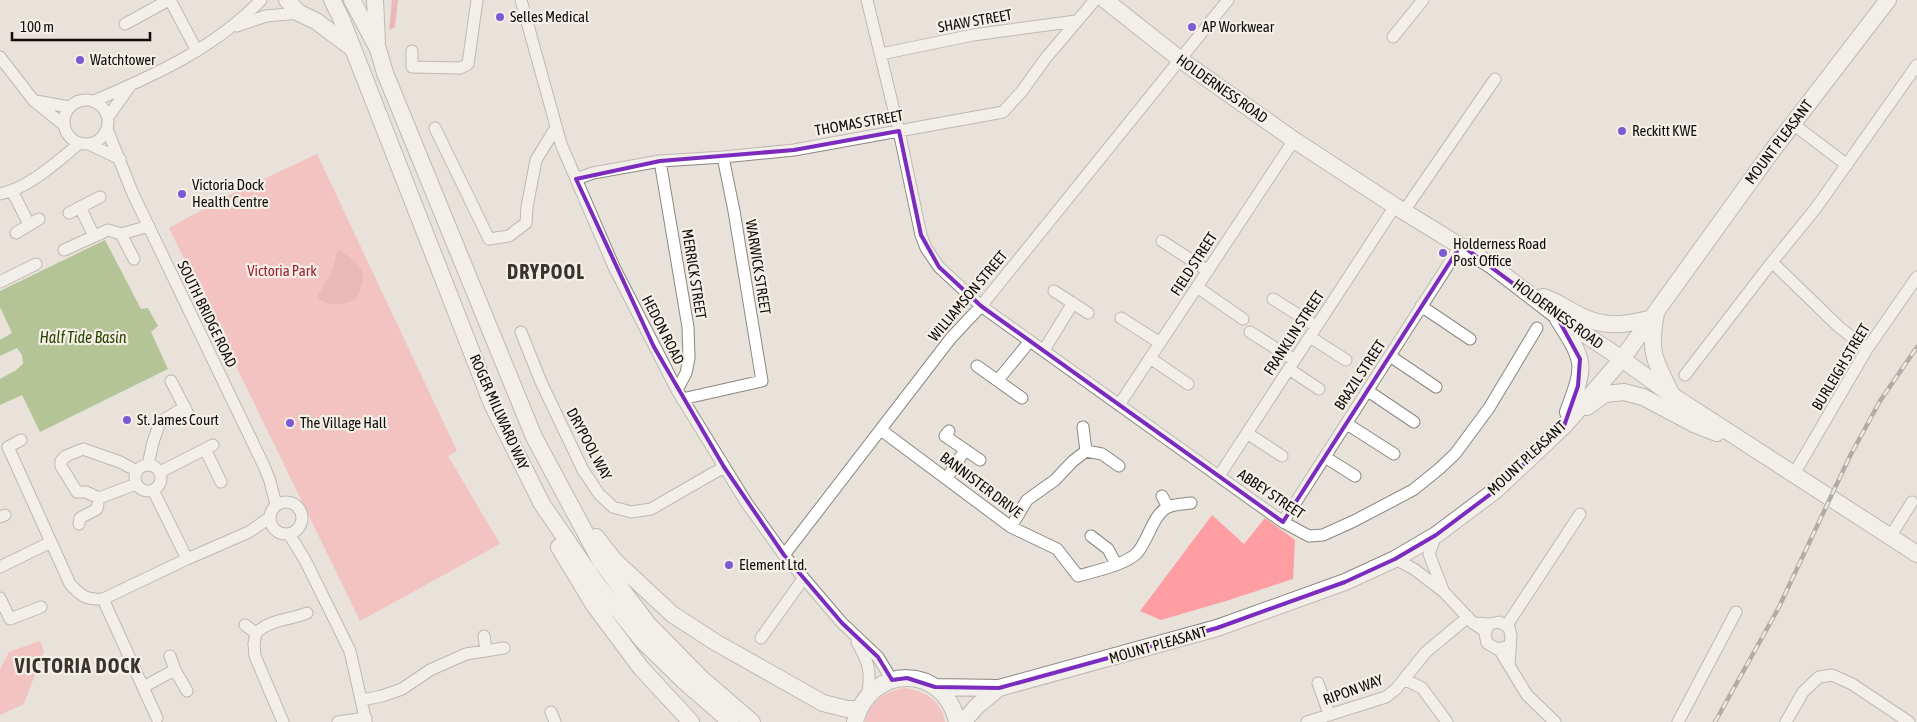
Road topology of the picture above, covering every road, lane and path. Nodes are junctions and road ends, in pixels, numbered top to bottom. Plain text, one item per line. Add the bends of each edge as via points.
1 (169, 0) edge
2 (261, 0) edge
3 (287, 0) edge
4 (332, 0) edge
5 (375, 0) edge
6 (477, 0) edge
7 (521, 0) edge
8 (867, 0) edge
9 (1095, 0) edge
10 (1106, 0) edge
11 (1228, 0) edge
12 (1424, 0) edge
13 (1888, 0) edge
14 (358, 3) edge
15 (299, 13) junction
16 (341, 18) junction
17 (316, 21) junction
18 (1076, 21) junction
19 (125, 24) dead end
20 (233, 28) junction
21 (1393, 37) dead end
22 (352, 48) junction
23 (378, 49) junction
24 (197, 51) junction
25 (412, 51) dead end
26 (880, 54) junction
27 (0, 57) edge
28 (1181, 60) junction
29 (1917, 65) edge
30 (1495, 79) dead end
31 (130, 86) junction
32 (34, 101) junction
33 (94, 101) junction
34 (69, 107) junction
35 (107, 123) junction
36 (1793, 124) junction
37 (65, 128) junction
38 (435, 128) dead end
39 (555, 129) junction
40 (899, 130) junction
41 (1294, 140) junction
42 (84, 144) junction
43 (723, 158) junction
44 (120, 159) junction
45 (58, 161) junction
46 (660, 161) junction
47 (1847, 164) junction
48 (576, 179) junction
49 (12, 191) junction
50 (0, 194) edge
51 (100, 197) dead end
52 (80, 207) junction
53 (1400, 208) junction
54 (69, 213) dead end
55 (149, 226) junction
56 (16, 233) dead end
57 (121, 234) junction
58 (94, 236) junction
59 (1162, 241) dead end
60 (1460, 245) junction
61 (64, 250) dead end
62 (134, 259) dead end
63 (1772, 262) junction
64 (36, 264) dead end
65 (1208, 271) junction
66 (1917, 277) edge
67 (0, 282) edge
68 (1197, 287) junction
69 (1054, 291) dead end
70 (1526, 292) junction
71 (1273, 299) dead end
72 (1073, 303) junction
73 (980, 306) junction
74 (1422, 306) junction
75 (1088, 313) dead end
76 (1653, 314) junction
77 (1556, 315) junction
78 (1122, 318) dead end
79 (1243, 319) dead end
80 (1316, 326) junction
81 (1537, 328) dead end
82 (521, 332) dead end
83 (1250, 332) dead end
84 (1310, 337) junction
85 (1470, 339) dead end
86 (1030, 341) junction
87 (1160, 343) junction
88 (1867, 349) junction
89 (1044, 350) junction
90 (1390, 356) junction
91 (1150, 358) junction
92 (1622, 359) junction
93 (1346, 360) dead end
94 (1291, 365) junction
95 (978, 366) dead end
96 (1685, 375) dead end
97 (998, 380) junction
98 (171, 381) dead end
99 (1188, 384) dead end
100 (1436, 387) dead end
101 (1319, 389) dead end
102 (1368, 391) junction
103 (679, 394) junction
104 (1673, 396) junction
105 (1022, 398) dead end
106 (492, 404) junction
107 (1119, 405) junction
108 (185, 407) junction
109 (190, 418) dead end
110 (1414, 422) dead end
111 (1567, 422) junction
112 (1346, 424) junction
113 (1083, 428) dead end
114 (882, 430) junction
115 (949, 431) dead end
116 (1247, 433) junction
117 (21, 440) dead end
118 (1750, 445) junction
119 (4, 449) edge
120 (966, 450) junction
121 (1086, 451) junction
122 (1394, 454) dead end
123 (1282, 456) dead end
124 (1325, 457) junction
125 (980, 460) dead end
126 (148, 465) junction
127 (1119, 466) dead end
128 (724, 467) junction
129 (136, 471) junction
130 (160, 472) junction
131 (1794, 474) junction
132 (1219, 476) junction
133 (1355, 476) dead end
134 (947, 478) junction
135 (270, 481) junction
136 (221, 482) dead end
137 (136, 484) junction
138 (153, 490) junction
139 (1162, 496) dead end
140 (566, 497) junction
141 (100, 498) junction
142 (287, 502) junction
143 (1912, 502) dead end
144 (1191, 503) dead end
145 (276, 505) junction
146 (1168, 507) junction
147 (1580, 514) dead end
148 (269, 518) junction
149 (1284, 522) junction
150 (79, 524) dead end
151 (1011, 528) junction
152 (294, 531) junction
153 (249, 532) junction
154 (277, 532) junction
155 (1436, 535) junction
156 (1091, 536) dead end
157 (1890, 537) junction
158 (51, 542) junction
159 (1917, 554) edge
160 (784, 555) junction
161 (187, 559) junction
162 (1395, 559) junction
163 (1116, 564) junction
164 (0, 567) edge
165 (803, 579) junction
166 (1444, 592) junction
167 (0, 598) edge
168 (103, 599) junction
169 (41, 607) dead end
170 (1736, 612) dead end
171 (307, 613) dead end
172 (1470, 620) junction
173 (245, 625) dead end
174 (1508, 626) junction
175 (1487, 628) junction
176 (256, 633) junction
177 (853, 635) junction
178 (484, 636) dead end
179 (761, 638) dead end
180 (1511, 639) junction
181 (504, 648) dead end
182 (1499, 648) junction
183 (486, 651) junction
184 (170, 656) dead end
185 (1509, 666) junction
186 (174, 670) junction
187 (1404, 679) junction
188 (892, 680) junction
189 (1320, 682) dead end
190 (143, 687) junction
191 (935, 687) junction
192 (999, 688) junction
193 (187, 690) dead end
194 (868, 694) junction
195 (362, 700) junction
196 (1329, 714) junction
197 (857, 716) edge
198 (157, 718) dead end
199 (366, 720) edge
200 (283, 722) edge
201 (338, 722) edge
202 (691, 722) edge
203 (731, 722) edge
204 (752, 722) edge
205 (957, 722) edge
206 (963, 722) edge
207 (1307, 722) edge
208 (1447, 722) edge
209 (1555, 722) edge
210 (1678, 722) edge
211 (1786, 722) edge
212 (1908, 722) edge

1 - 19 street
1 - 24 street
2 - 20 street
3 - 15 highway
4 - 16 highway, ROGER MILLWARD WAY
5 - 23 highway, ROGER MILLWARD WAY
6 - 25 street via 468,64 460,68 412,67
7 - 39 street, HEDON ROAD
8 - 26 street, ABBEY STREET
9 - 18 street, THOMAS STREET
10 - 28 highway, HOLDERNESS ROAD
11 - 28 street, WILLIAMSON STREET
12 - 21 street
13 - 36 highway, MOUNT PLEASANT
14 - 16 highway
14 - 23 highway, ROGER MILLWARD WAY
15 - 17 highway
15 - 20 street via 266,16
16 - 17 highway
16 - 22 highway, ROGER MILLWARD WAY
17 - 22 highway
18 - 26 street, SHAW STREET via 973,35
18 - 40 street, THOMAS STREET via 1003,112
20 - 24 street
22 - 106 highway, ROGER MILLWARD WAY
23 - 140 highway, ROGER MILLWARD WAY via 534,437
24 - 31 street
26 - 40 street, ABBEY STREET
27 - 32 street
28 - 41 highway, HOLDERNESS ROAD
28 - 73 street, WILLIAMSON STREET
29 - 47 street
30 - 53 street, FRANKLIN STREET
31 - 33 street
31 - 35 street
32 - 34 street
32 - 37 street
33 - 34 street via 81,100
33 - 35 street via 105,110
34 - 37 street
35 - 42 street via 100,139
35 - 44 street, SOUTH BRIDGE ROAD
36 - 47 street
36 - 76 highway, MOUNT PLEASANT
37 - 42 street via 74,141
37 - 45 street
38 - 39 street via 488,239 508,236 526,223 536,160
39 - 48 street, HEDON ROAD
40 - 43 street, THOMAS STREET via 803,148
40 - 73 street, ABBEY STREET via 914,209 926,248 940,267
41 - 53 highway, HOLDERNESS ROAD
41 - 65 street, FIELD STREET
42 - 44 street
42 - 45 street
43 - 46 street, THOMAS STREET
43 - 103 street, WARWICK STREET via 762,381
44 - 55 street, SOUTH BRIDGE ROAD
45 - 49 street
46 - 48 street, THOMAS STREET
46 - 103 street, MERRICK STREET via 688,326 689,358
47 - 63 street
48 - 103 street, HEDON ROAD via 614,267
49 - 50 street
49 - 56 street via 34,222
51 - 52 street
52 - 54 street
52 - 58 street
53 - 60 highway, HOLDERNESS ROAD
53 - 80 street, FRANKLIN STREET
55 - 57 street
55 - 135 street, SOUTH BRIDGE ROAD
57 - 58 street via 108,230
57 - 62 street
58 - 61 street
59 - 65 street
60 - 70 highway, HOLDERNESS ROAD
60 - 74 street, BRAZIL STREET
63 - 88 street
63 - 96 street
64 - 67 street
65 - 68 street, FIELD STREET
66 - 88 street, BURLEIGH STREET
68 - 79 street
68 - 87 street, FIELD STREET
69 - 72 street
70 - 76 highway via 1604,325 1624,324
70 - 77 highway, HOLDERNESS ROAD
71 - 80 street
72 - 75 street
72 - 89 street
73 - 86 street, ABBEY STREET
73 - 114 street, WILLIAMSON STREET
74 - 85 street
74 - 90 street, BRAZIL STREET
76 - 92 highway, MOUNT PLEASANT
76 - 104 highway via 1652,350
77 - 92 highway, HOLDERNESS ROAD
77 - 111 highway via 1580,359 1581,373
78 - 87 street
80 - 84 street, FRANKLIN STREET
81 - 149 street, ABBEY STREET via 1489,408 1455,454 1413,490 1323,535 1309,536
82 - 128 street, DRYPOOL WAY via 540,382 583,470 605,502 613,508 631,512 651,508
83 - 94 street
84 - 93 street
84 - 94 street, FRANKLIN STREET
86 - 89 street, ABBEY STREET
86 - 97 street
87 - 91 street, FIELD STREET
88 - 131 street, BURLEIGH STREET
89 - 107 street, ABBEY STREET
90 - 100 street
90 - 102 street, BRAZIL STREET
91 - 99 street
91 - 107 street, FIELD STREET
92 - 104 highway, HOLDERNESS ROAD
92 - 111 highway, MOUNT PLEASANT
94 - 101 street
94 - 116 street, FRANKLIN STREET
95 - 97 street
97 - 105 street
98 - 108 street
102 - 110 street
102 - 112 street, BRAZIL STREET
103 - 128 street, HEDON ROAD
104 - 118 highway, HOLDERNESS ROAD
106 - 202 highway via 540,516 594,605 641,668
106 - 203 highway, ROGER MILLWARD WAY via 542,504 596,582 643,641
107 - 132 street, ABBEY STREET
108 - 109 street
108 - 126 street via 160,422
111 - 118 highway via 1605,394 1624,392 1643,397 1694,424
111 - 155 highway, MOUNT PLEASANT via 1496,490
112 - 122 street
112 - 124 street, BRAZIL STREET
113 - 121 street
114 - 134 street, BANNISTER DRIVE
114 - 160 street, WILLIAMSON STREET
115 - 120 street via 945,436
116 - 123 street
116 - 132 street, FRANKLIN STREET
117 - 119 street
118 - 131 highway, HOLDERNESS ROAD
119 - 158 street
120 - 125 street
120 - 134 street
121 - 127 street via 1102,454
121 - 151 street via 1055,480 1027,500
124 - 133 street
124 - 149 street, BRAZIL STREET
126 - 129 street
126 - 130 street
128 - 160 street, HEDON ROAD
129 - 137 street
129 - 141 street via 82,449 66,456 60,466 77,492
130 - 136 street via 209,447
130 - 138 street via 160,484
131 - 157 highway, HOLDERNESS ROAD
132 - 149 street, ABBEY STREET
134 - 151 street, BANNISTER DRIVE
135 - 142 street, SOUTH BRIDGE ROAD
135 - 145 street, SOUTH BRIDGE ROAD
137 - 138 street via 143,491
137 - 141 street
138 - 161 street
139 - 146 street
140 - 197 highway via 614,560 672,614 823,703 847,709
140 - 204 highway, ROGER MILLWARD WAY via 601,562 648,624 701,678
141 - 150 street via 98,509 80,518
142 - 145 street
142 - 152 street via 296,505 301,512 302,517
143 - 157 street
144 - 146 street
145 - 148 street
146 - 163 street, BANNISTER DRIVE via 1137,552
147 - 174 street
148 - 153 street
148 - 154 street
151 - 163 street, BANNISTER DRIVE via 1057,549 1078,576
152 - 154 street
152 - 195 street via 350,651
153 - 154 street
153 - 161 street
155 - 162 highway, MOUNT PLEASANT
155 - 166 street via 1428,554
156 - 163 street via 1108,549
157 - 159 highway, HOLDERNESS ROAD
158 - 164 street
158 - 168 street via 70,584 80,595 91,600
160 - 165 street, HEDON ROAD
161 - 168 street
162 - 166 street
162 - 192 highway, MOUNT PLEASANT via 1345,582 1216,628
165 - 177 street, HEDON ROAD
165 - 179 street
166 - 172 street
167 - 169 street via 10,619
168 - 190 street
170 - 210 street
171 - 176 street via 273,622
172 - 175 street
172 - 187 street, RIPON WAY via 1426,652
173 - 176 street
174 - 175 street via 1499,622
174 - 180 street
175 - 182 street via 1484,636 1487,643
176 - 200 street via 255,656
177 - 188 street, HEDON ROAD via 878,657
177 - 194 street, HEDON ROAD via 868,663
178 - 183 street
180 - 182 street via 1506,646
180 - 185 street
181 - 183 street
182 - 185 street
183 - 195 street via 466,654 430,670 402,689
184 - 186 street
185 - 209 street via 1527,695
186 - 190 street
186 - 193 street
187 - 196 street, RIPON WAY via 1386,696
187 - 208 street via 1422,688
188 - 191 highway via 922,680
188 - 194 highway
189 - 196 street
190 - 198 street
191 - 192 highway
191 - 205 highway via 947,698
192 - 206 highway
194 - 197 highway
195 - 199 street
196 - 207 street, RIPON WAY
199 - 201 street
211 - 212 street via 1803,692 1818,677 1832,675 1852,684

